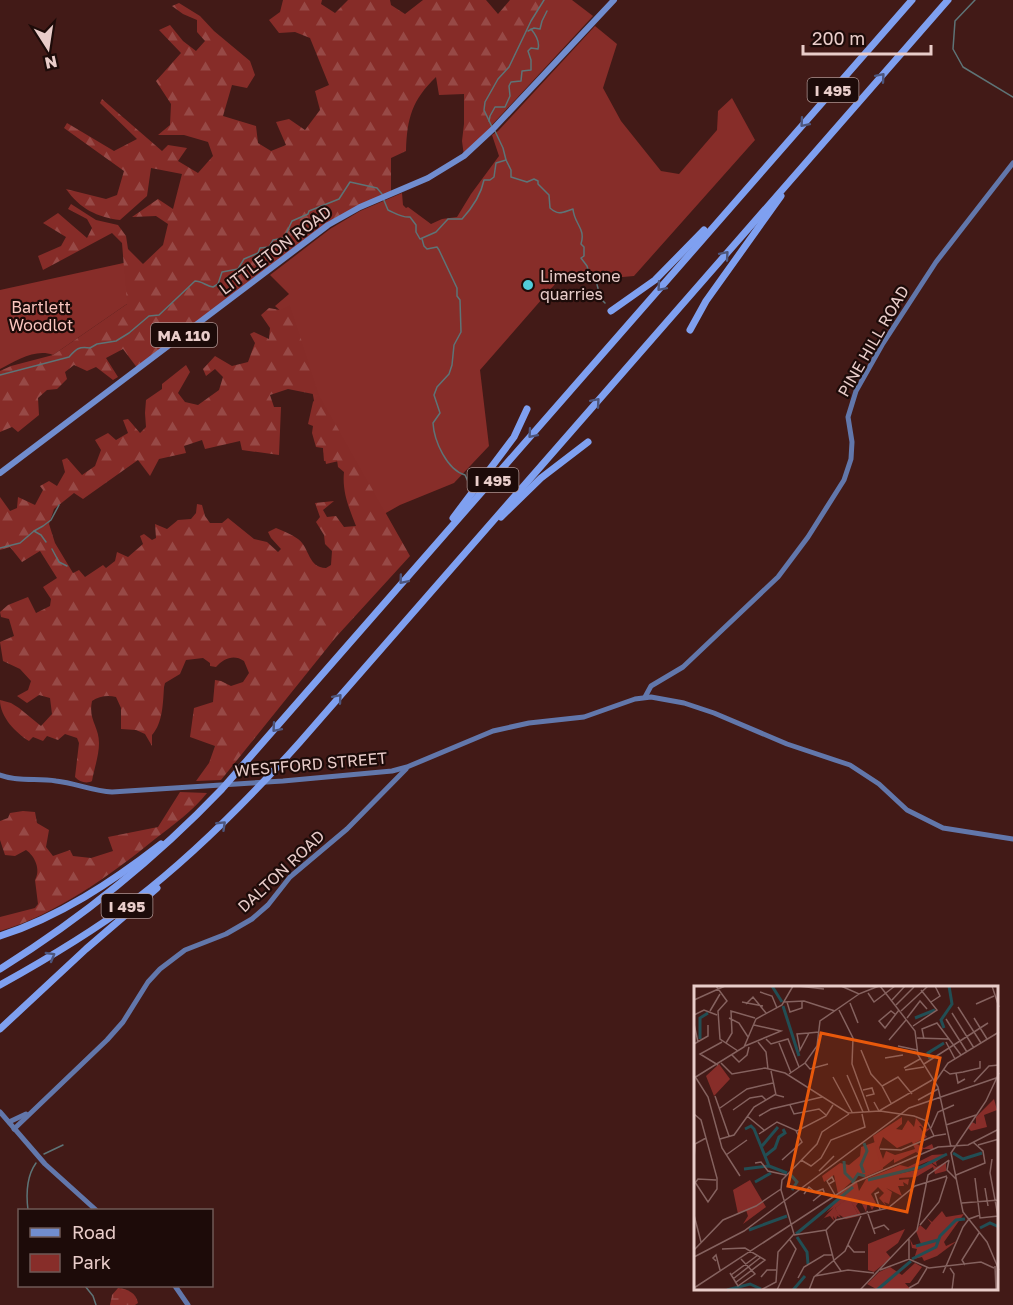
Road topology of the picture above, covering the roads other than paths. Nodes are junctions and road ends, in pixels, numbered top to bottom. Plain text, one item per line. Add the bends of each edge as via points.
1 (614, 0) edge
2 (912, 0) edge
3 (948, 0) edge
4 (1013, 163) edge
5 (792, 178) junction
6 (754, 180) junction
7 (611, 311) dead end
8 (690, 330) dead end
9 (527, 409) dead end
10 (588, 442) dead end
11 (0, 473) edge
12 (474, 541) junction
13 (423, 557) junction
14 (645, 697) junction
15 (407, 767) junction
16 (386, 772) junction
17 (0, 775) edge
18 (391, 785) junction
19 (191, 821) junction
20 (1013, 839) edge
21 (200, 846) junction
22 (0, 936) edge
23 (0, 969) edge
24 (0, 985) edge
25 (0, 1029) edge
26 (0, 1112) edge
27 (28, 1113) junction
28 (9, 1122) junction
29 (14, 1129) junction
30 (95, 1209) edge
31 (176, 1287) edge
32 (188, 1305) edge

1 - 11 main road, LITTLETON ROAD / MA 110 via 464,156 436,174 370,202 323,229
2 -> 6 highway, I 495
5 -> 3 highway, I 495
4 - 14 street, PINE HILL ROAD via 938,259 856,392 848,417 851,459 844,480 808,537 778,577 683,667 651,686
5 - 8 highway
12 -> 5 highway, I 495
6 - 7 highway via 655,280
6 -> 13 highway, I 495
9 - 13 highway via 514,438
10 - 12 highway via 541,478
21 -> 12 highway, I 495 via 271,775
13 -> 19 highway, I 495
14 - 15 street, WESTFORD STREET via 584,717 494,731
14 - 20 street, WESTFORD STREET via 684,703 850,765 879,784 907,810 943,828
15 - 16 street, WESTFORD STREET
15 - 18 street, DALTON ROAD
16 - 17 street, WESTFORD STREET via 107,792 61,781
16 - 18 street
18 - 27 street, DALTON ROAD via 290,877 252,919 185,950 165,964 107,1040
19 - 22 highway via 92,892 44,919
19 - 23 highway, I 495 via 115,889
24 -> 21 highway, I 495 via 98,926
21 - 25 highway
26 - 28 street
27 - 28 street, DALTON ROAD
27 - 29 street, DALTON ROAD
28 - 29 street
29 - 30 street via 45,1164
31 - 32 street

